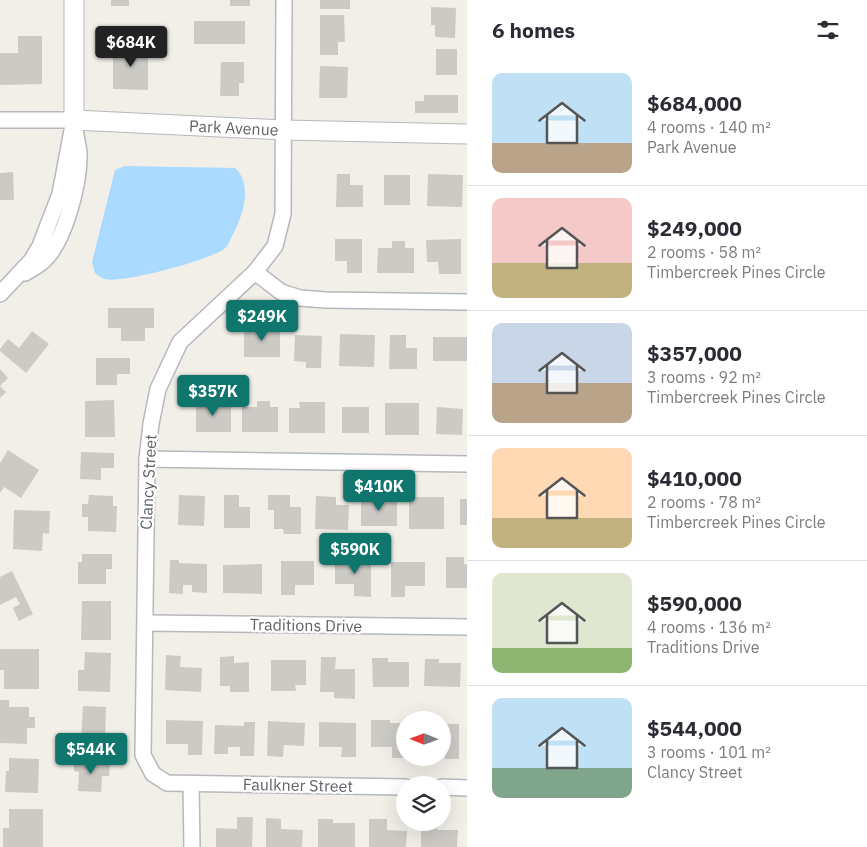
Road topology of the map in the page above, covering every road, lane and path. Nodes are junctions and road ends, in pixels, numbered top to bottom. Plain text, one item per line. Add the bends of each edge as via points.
1 (74, 0) edge
2 (284, 0) edge
3 (0, 120) edge
4 (74, 120) junction
5 (284, 130) junction
6 (467, 134) edge
7 (255, 272) junction
8 (0, 294) edge
9 (467, 302) edge
10 (147, 459) junction
11 (467, 464) edge
12 (146, 623) junction
13 (467, 627) edge
14 (191, 784) junction
15 (396, 787) edge
16 (451, 787) edge
17 (467, 788) edge
18 (192, 847) edge

1 - 4 street
2 - 5 street, Clancy Street
3 - 4 street, Park Avenue
4 - 5 street, Park Avenue
4 - 8 street via 60,194 40,246 31,261
5 - 6 street, Park Avenue
5 - 7 street, Clancy Street via 283,214 275,246
7 - 9 street via 281,292 300,298
7 - 10 street, Clancy Street via 180,342 158,389
10 - 11 street
10 - 12 street, Clancy Street
12 - 13 street, Traditions Drive
12 - 14 street, Clancy Street via 143,755 153,774 167,783
14 - 15 street, Faulkner Street
14 - 18 street
16 - 17 street

